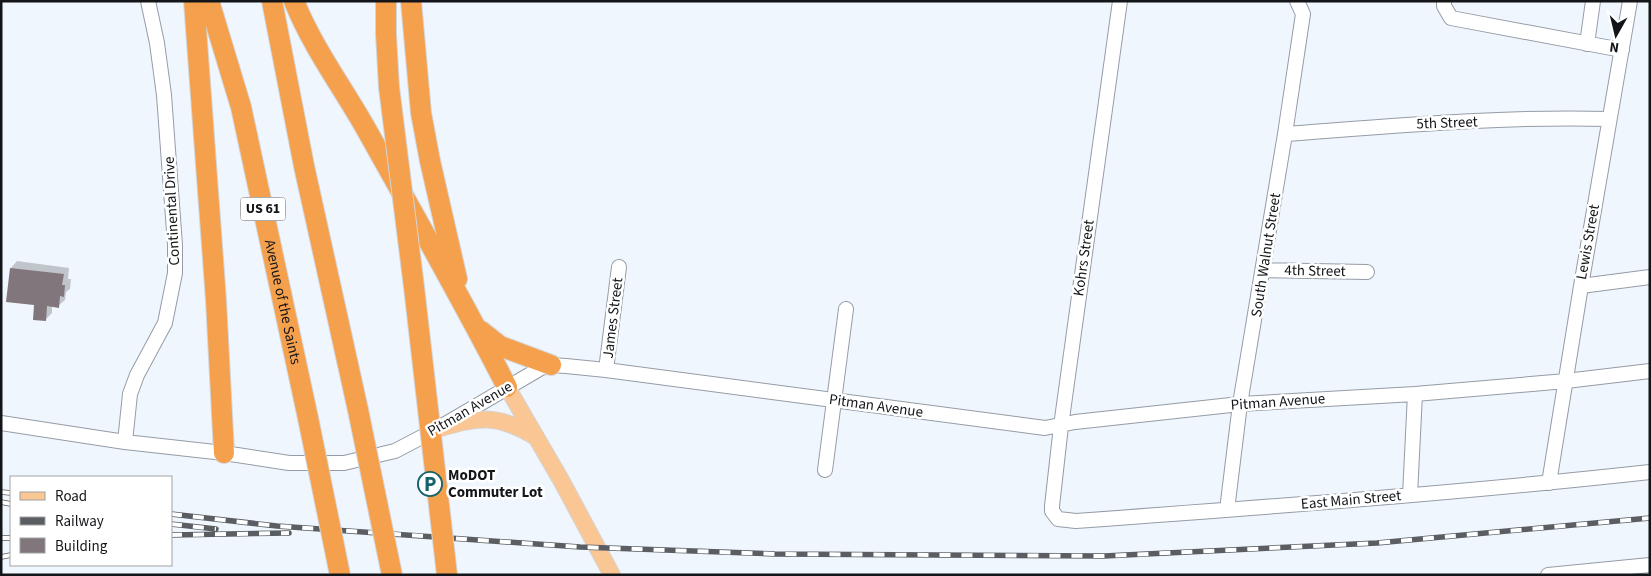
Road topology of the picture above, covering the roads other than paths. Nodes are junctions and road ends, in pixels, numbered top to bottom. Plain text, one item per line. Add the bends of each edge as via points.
1 (148, 1) edge
2 (194, 1) edge
3 (209, 1) edge
4 (272, 1) edge
5 (294, 1) edge
6 (386, 1) edge
7 (411, 1) edge
8 (1120, 1) edge
9 (1297, 1) edge
10 (1444, 1) edge
11 (1593, 1) edge
12 (1630, 1) edge
13 (1587, 44) junction
14 (1622, 50) junction
15 (1609, 119) junction
16 (1285, 134) junction
17 (619, 267) dead end
18 (1264, 270) junction
19 (1367, 272) dead end
20 (1650, 276) edge
21 (1581, 286) junction
22 (462, 300) junction
23 (846, 309) dead end
24 (477, 328) junction
25 (551, 365) junction
26 (606, 370) junction
27 (1650, 371) edge
28 (1566, 382) junction
29 (507, 387) junction
30 (1415, 394) junction
31 (834, 401) junction
32 (1240, 404) junction
33 (1, 423) edge
34 (1061, 426) junction
35 (437, 429) junction
36 (536, 437) junction
37 (125, 442) junction
38 (224, 453) junction
39 (826, 470) dead end
40 (1650, 472) edge
41 (1549, 483) junction
42 (1410, 495) junction
43 (1227, 510) junction
44 (1054, 515) joint
45 (1650, 565) edge
46 (1611, 572) edge
47 (340, 575) edge
48 (392, 575) edge
49 (447, 575) edge
50 (612, 575) edge
51 (1548, 575) edge

1 - 37 street, Continental Drive via 165,102 175,273 166,323 130,394
2 - 38 highway via 216,290
3 - 47 highway, Avenue of the Saints / US 61, bridge via 241,107
4 - 48 highway, bridge
5 - 22 highway via 304,26
6 - 49 highway, bridge via 389,87
7 - 22 highway via 421,113
8 - 34 street, Kohrs Street
9 - 16 street, South Walnut Street via 1303,14
10 - 13 street via 1451,18
11 - 13 street
12 - 14 street, Lewis Street
13 - 14 street
14 - 15 street, Lewis Street
15 - 16 street, 5th Street via 1424,123
15 - 21 street, Lewis Street
16 - 18 street, South Walnut Street
17 - 26 street, James Street
18 - 19 street, 4th Street
18 - 32 street, South Walnut Street
20 - 21 street
21 - 28 street, Lewis Street
22 - 24 highway
23 - 31 street
24 - 25 highway via 500,346
24 - 29 highway
25 - 26 street, Pitman Avenue
25 - 29 street, Pitman Avenue
26 - 31 street, Pitman Avenue
27 - 28 street, Pitman Avenue
28 - 30 street, Pitman Avenue
28 - 41 street, Lewis Street
29 - 35 street, Pitman Avenue
29 - 36 main road
30 - 32 street, Pitman Avenue
30 - 42 street
31 - 34 street, Pitman Avenue via 1045,428
31 - 39 street
32 - 34 street, Pitman Avenue
32 - 43 street, South Walnut Street
33 - 37 street, Pitman Avenue
34 - 44 street, Kohrs Street via 1052,506
35 - 36 main road via 477,418 490,419 513,424
35 - 38 street, Pitman Avenue via 395,451 344,463 289,463
36 - 50 main road
37 - 38 street, Pitman Avenue
40 - 41 street, East Main Street
41 - 42 street, East Main Street
42 - 43 street, East Main Street
43 - 44 street, East Main Street via 1076,521 1058,519
45 - 46 street
46 - 51 street

